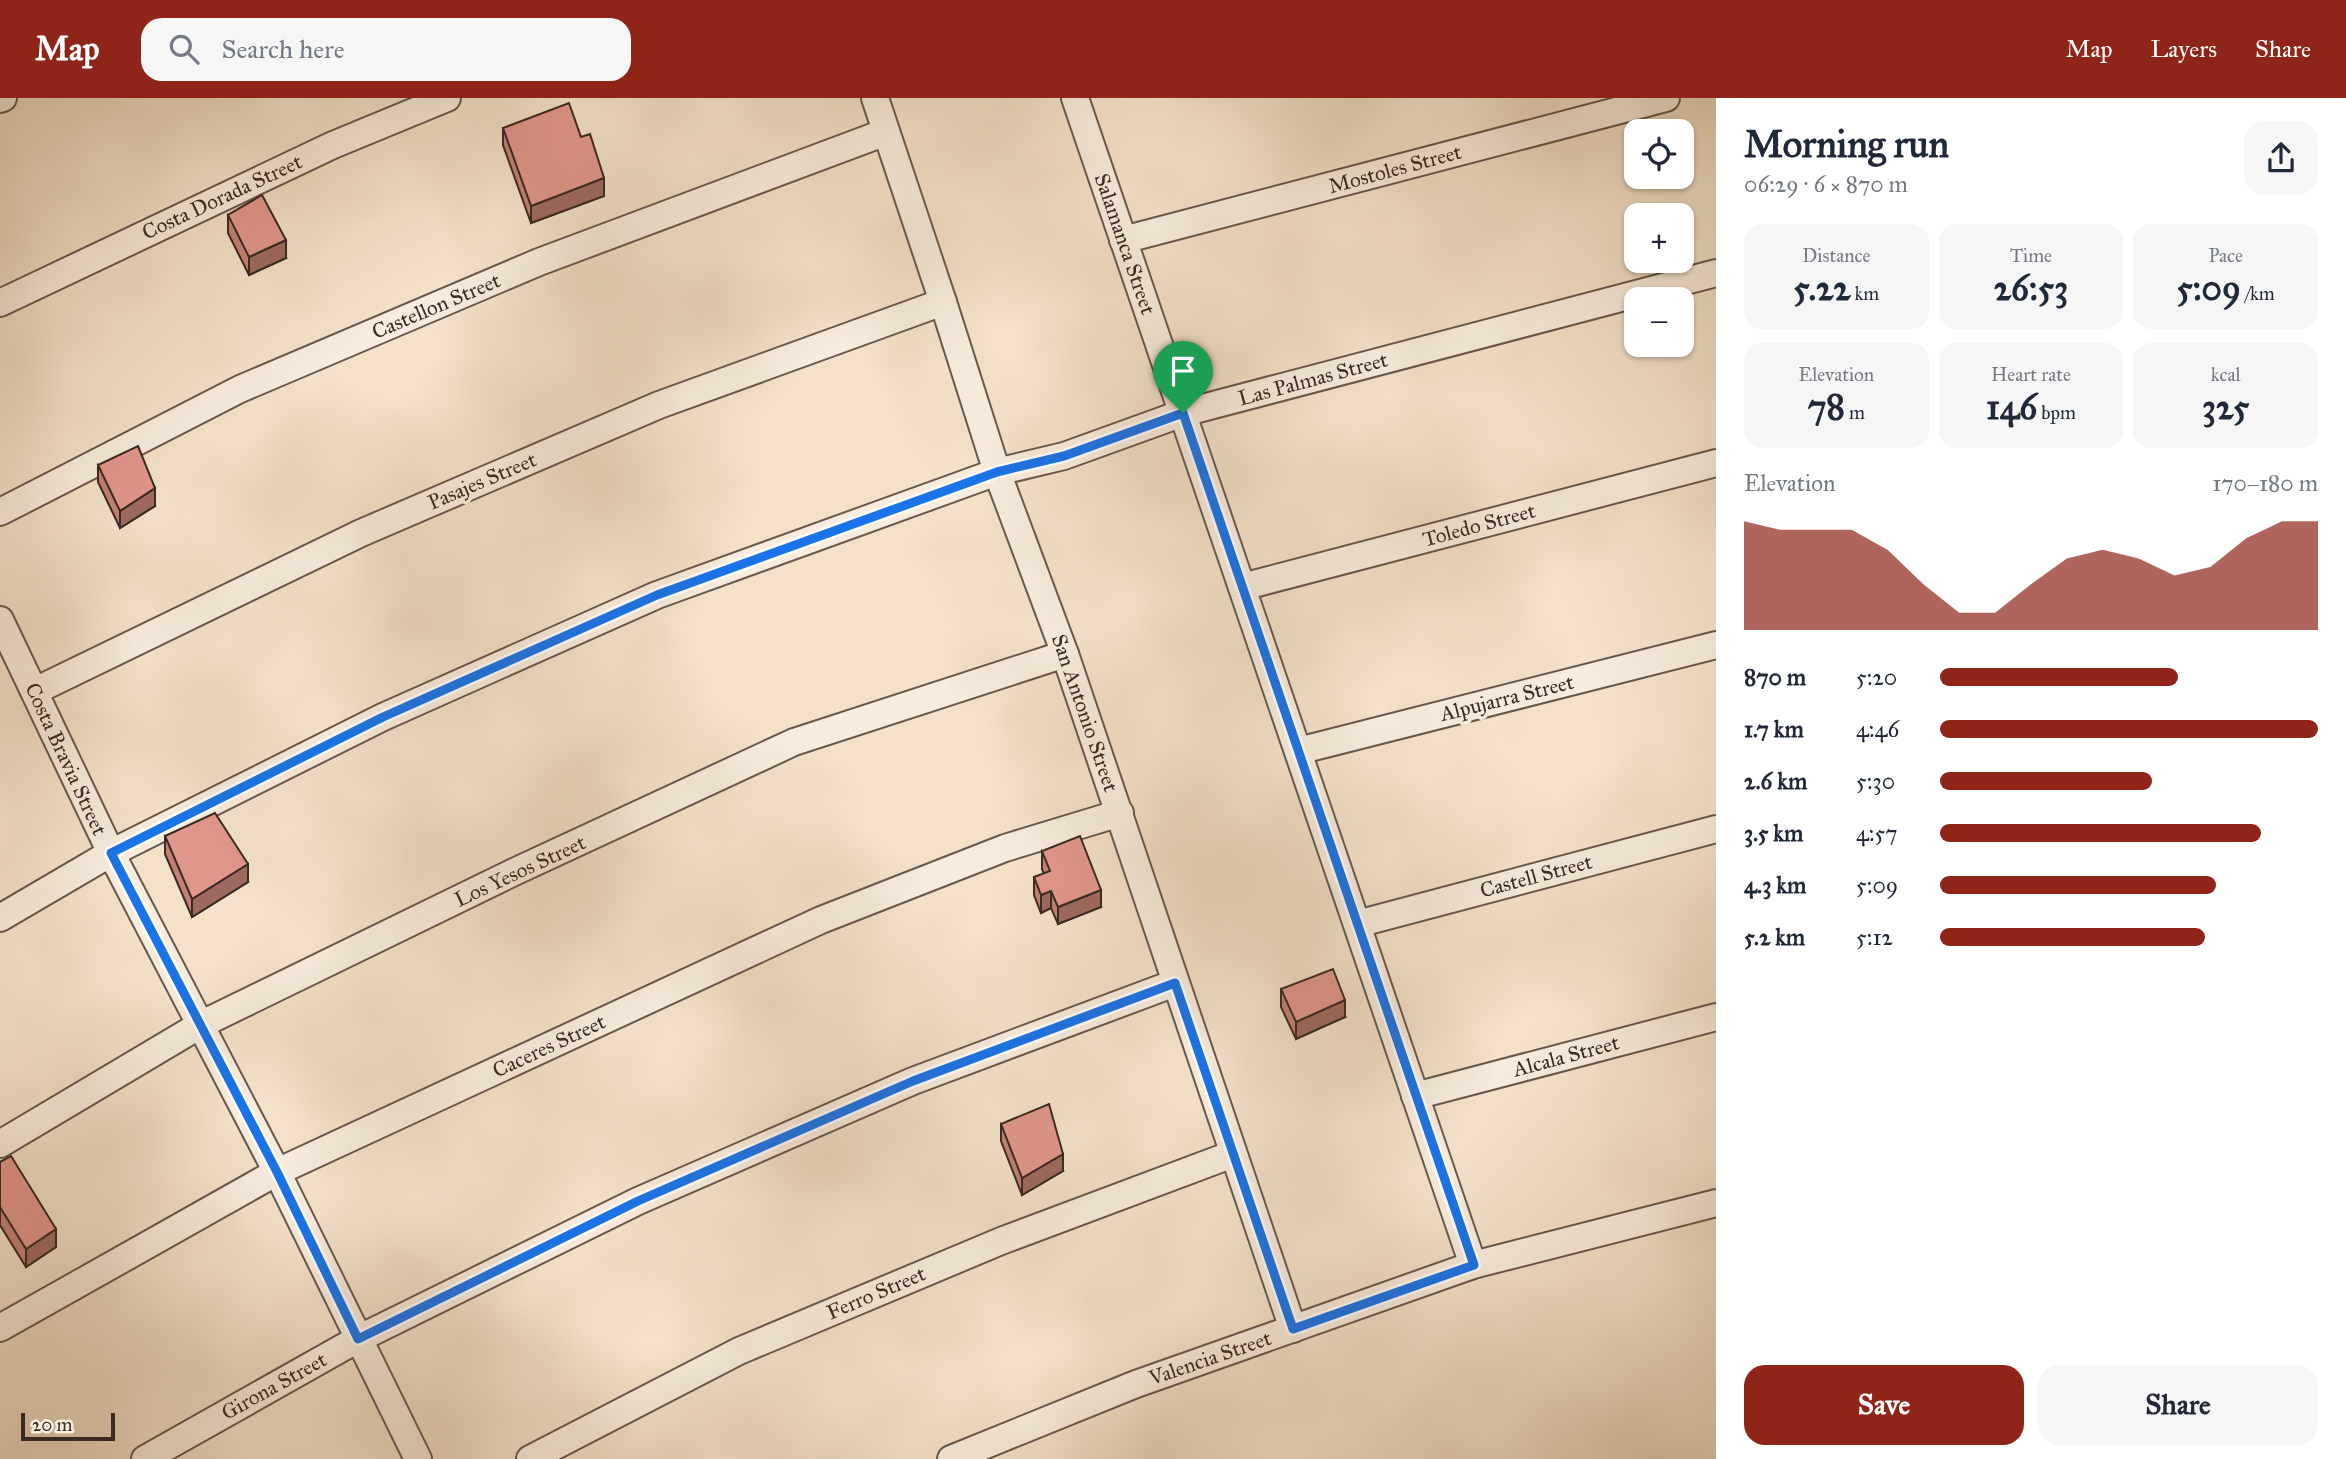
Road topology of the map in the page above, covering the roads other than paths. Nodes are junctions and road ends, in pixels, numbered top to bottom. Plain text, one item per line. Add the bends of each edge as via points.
1 (447, 98) edge
2 (875, 98) edge
3 (1075, 98) edge
4 (1665, 98) edge
5 (886, 132) junction
6 (1124, 240) junction
7 (1716, 273) edge
8 (943, 302) junction
9 (0, 303) edge
10 (1183, 413) junction
11 (1716, 463) edge
12 (997, 472) junction
13 (0, 512) edge
14 (1242, 587) junction
15 (0, 620) edge
16 (1716, 645) edge
17 (1065, 654) junction
18 (35, 691) junction
19 (1298, 751) junction
20 (1120, 813) junction
21 (1716, 829) edge
22 (111, 853) junction
23 (0, 918) edge
24 (1357, 924) junction
25 (1175, 983) junction
26 (1716, 1017) edge
27 (200, 1025) junction
28 (1415, 1096) junction
29 (0, 1144) edge
30 (1234, 1154) junction
31 (277, 1172) junction
32 (1716, 1203) edge
33 (1474, 1265) junction
34 (0, 1328) edge
35 (1293, 1329) junction
36 (358, 1339) junction
37 (145, 1459) edge
38 (418, 1459) edge
39 (530, 1459) edge
40 (951, 1459) edge

1 - 9 street, Costa Dorada Street via 332,145
2 - 5 street, San Antonio Street
3 - 6 street, Salamanca Street
4 - 6 street, Mostoles Street
5 - 8 street, San Antonio Street
5 - 13 street, Castellon Street via 539,262 240,389
6 - 10 street, Salamanca Street
7 - 10 street, Las Palmas Street
8 - 12 street, San Antonio Street
8 - 18 street, Pasajes Street via 659,405 361,533
10 - 12 street, Las Palmas Street via 1064,456
10 - 14 street, Salamanca Street
11 - 14 street, Toledo Street
12 - 17 street, San Antonio Street
12 - 22 street, Las Palmas Street via 657,595 383,717
14 - 19 street, Salamanca Street
15 - 18 street, Costa Bravia Street
16 - 19 street, Alpujarra Street
17 - 20 street, San Antonio Street
17 - 27 street, Los Yesos Street via 794,742
18 - 22 street, Costa Bravia Street
19 - 24 street, Salamanca Street
20 - 25 street, San Antonio Street
20 - 31 street, Caceres Street via 1005,848 821,920
21 - 24 street, Castell Street
22 - 23 street, Las Palmas Street
22 - 27 street, Costa Bravia Street
24 - 28 street, Salamanca Street
25 - 30 street, San Antonio Street
25 - 36 street, Girona Street via 913,1081 638,1201
26 - 28 street, Alcala Street
27 - 29 street, Los Yesos Street
27 - 31 street, Costa Bravia Street
28 - 33 street, Salamanca Street
30 - 35 street, San Antonio Street
30 - 39 street, Ferro Street via 1001,1241 739,1351
31 - 34 street, Caceres Street
31 - 36 street, Costa Bravia Street
32 - 33 street, Valencia Street
33 - 35 street, Valencia Street
35 - 40 street, Valencia Street via 1136,1384
36 - 37 street, Girona Street
36 - 38 street, Costa Bravia Street

